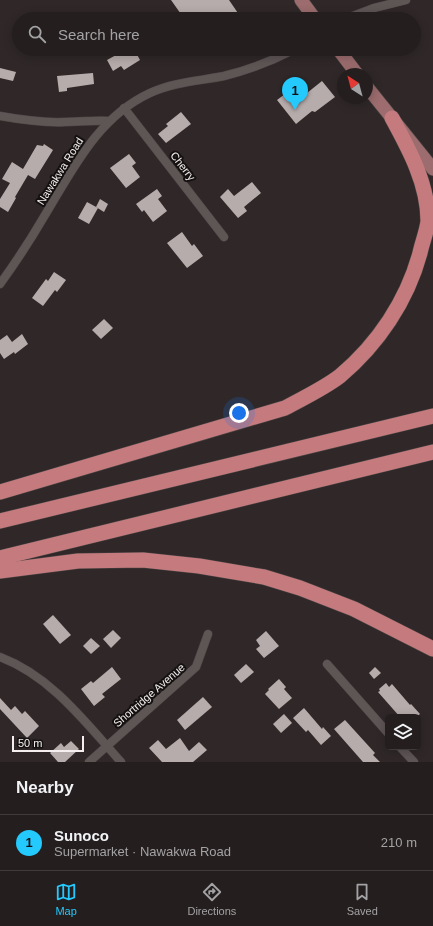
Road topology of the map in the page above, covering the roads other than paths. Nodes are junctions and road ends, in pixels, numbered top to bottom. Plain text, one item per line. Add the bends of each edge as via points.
1 (300, 0) edge
2 (406, 0) edge
3 (309, 12) edge
4 (363, 12) edge
5 (280, 56) edge
6 (343, 56) edge
7 (352, 68) edge
8 (373, 94) edge
9 (124, 108) junction
10 (0, 116) edge
11 (392, 118) junction
12 (109, 121) junction
13 (433, 169) edge
14 (224, 237) dead end
15 (0, 284) edge
16 (433, 416) edge
17 (433, 452) edge
18 (0, 492) edge
19 (0, 521) edge
20 (0, 558) edge
21 (0, 571) edge
22 (208, 634) dead end
23 (433, 649) edge
24 (0, 657) edge
25 (327, 664) dead end
26 (385, 730) edge
27 (107, 746) junction
28 (403, 750) edge
29 (89, 762) edge
30 (121, 762) edge
31 (414, 762) edge

1 - 3 main road
2 - 4 street
5 - 9 street, Nawakwa Road via 223,76 164,87
6 - 7 main road
8 - 11 main road
9 - 12 street, Nawakwa Road
9 - 14 street, Cherry
10 - 12 street via 47,122
11 - 13 main road
11 - 18 highway via 417,169 425,196 428,221 417,265 408,287 373,344 360,357 316,392 285,408
12 - 15 street, Nawakwa Road via 74,166 31,239
16 - 19 highway
17 - 20 highway
21 - 23 highway via 78,561 129,559 199,566 264,577 354,609
22 - 27 street, Shortridge Avenue via 196,667
24 - 27 street via 21,666 46,684
25 - 26 street
27 - 29 street, Shortridge Avenue
27 - 30 street
28 - 31 street

